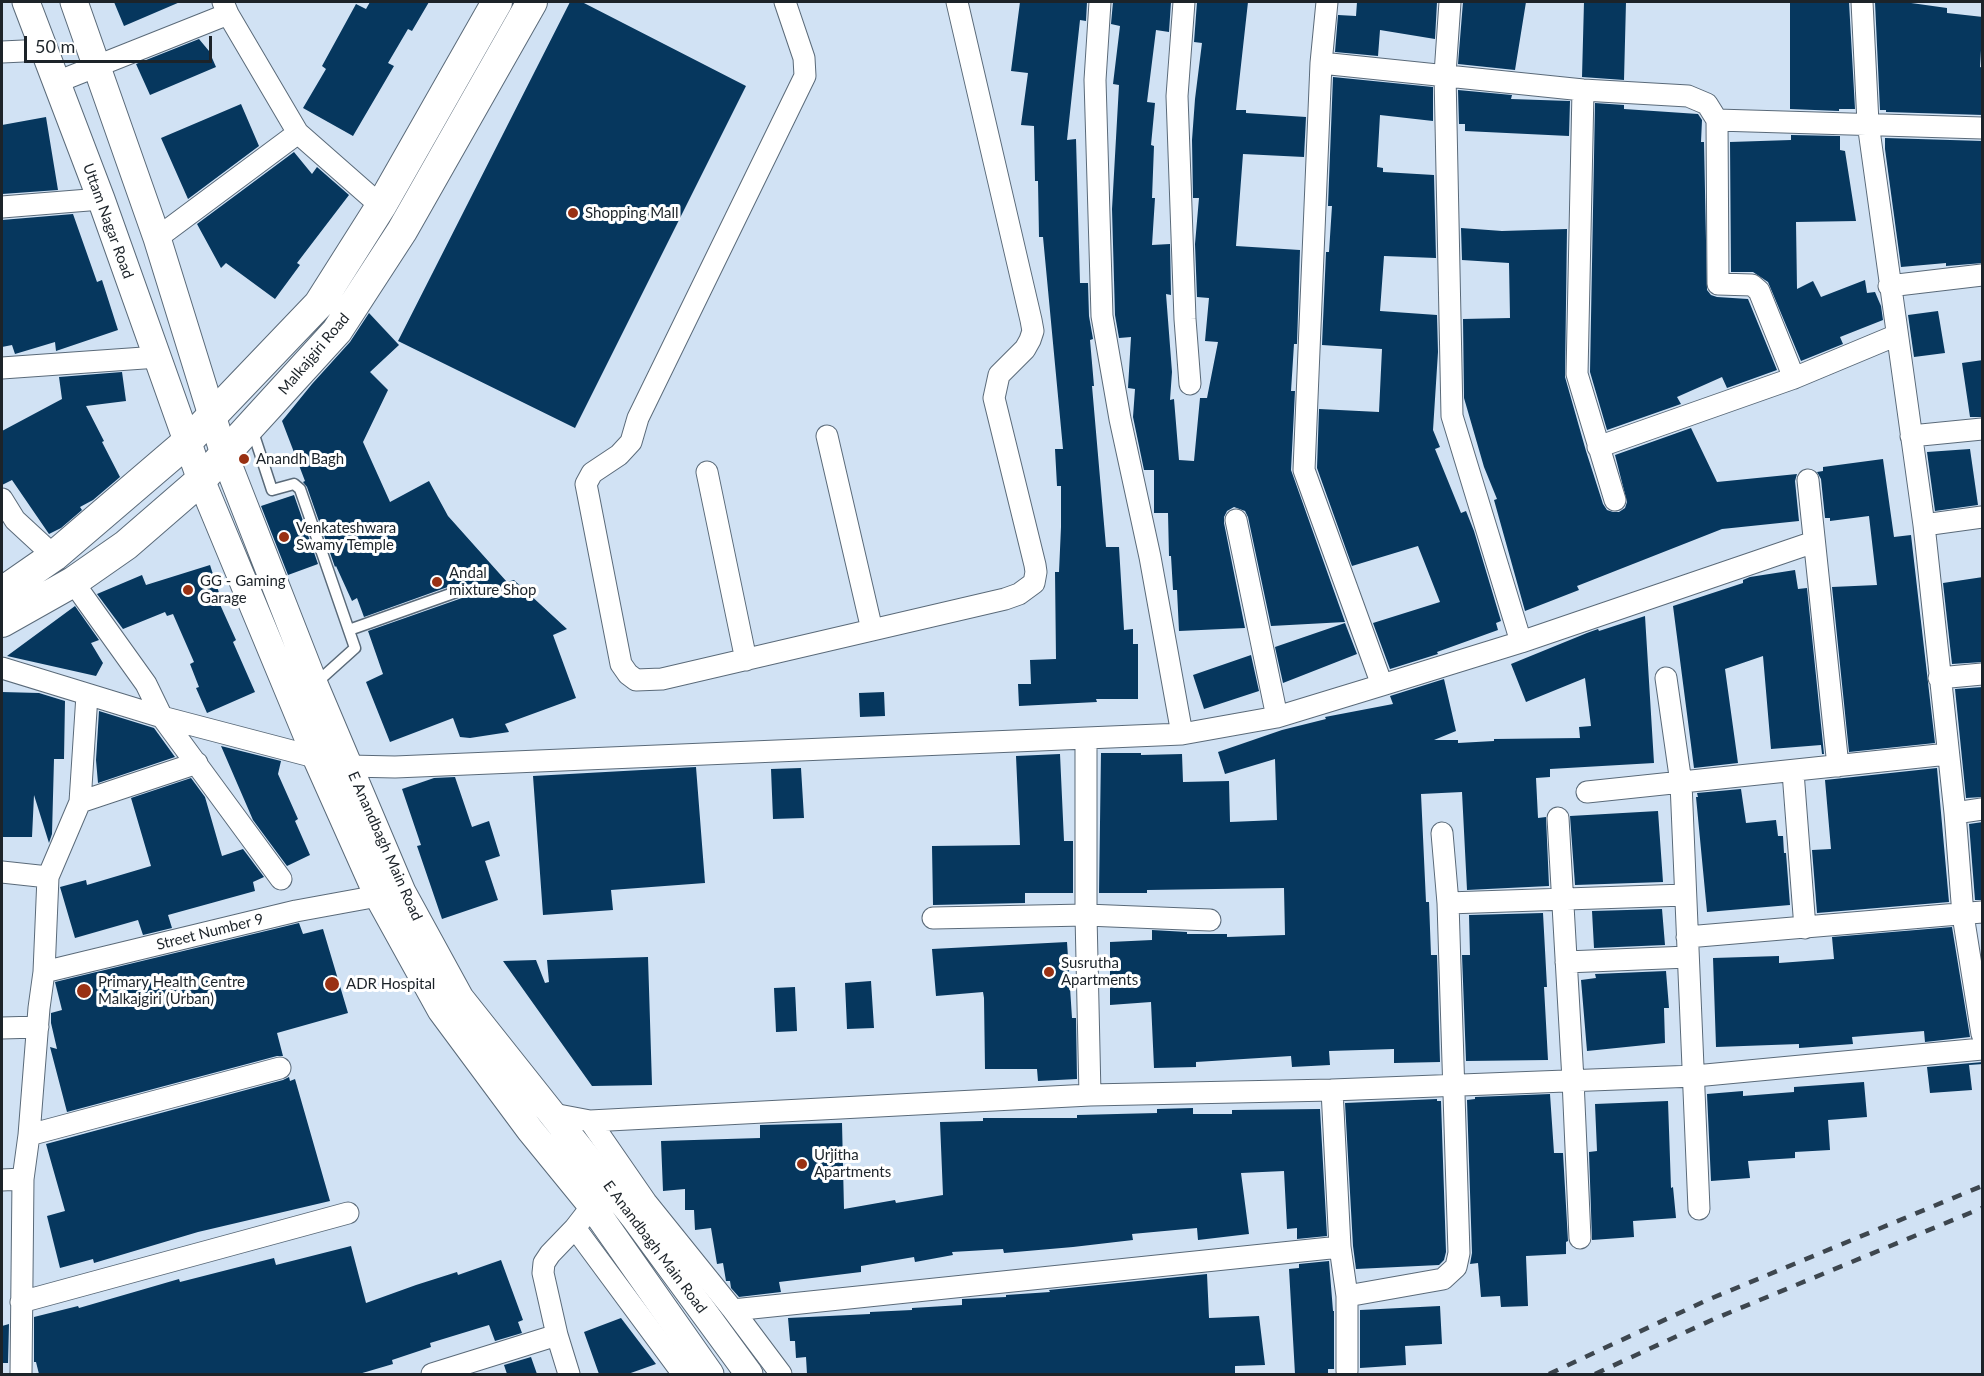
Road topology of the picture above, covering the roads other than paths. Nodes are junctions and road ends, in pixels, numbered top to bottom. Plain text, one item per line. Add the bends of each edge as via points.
1 (26, 2) edge
2 (74, 2) edge
3 (497, 2) edge
4 (532, 2) edge
5 (785, 2) edge
6 (957, 2) edge
7 (1100, 2) edge
8 (1184, 2) edge
9 (1327, 2) edge
10 (1450, 2) edge
11 (1862, 2) edge
12 (225, 8) edge
13 (45, 50) junction
14 (2, 52) edge
15 (1321, 63) junction
16 (97, 66) junction
17 (1444, 74) junction
18 (57, 82) junction
19 (1584, 90) junction
20 (1717, 120) junction
21 (1868, 123) junction
22 (1983, 128) edge
23 (298, 133) junction
24 (101, 199) junction
25 (381, 206) junction
26 (2, 207) edge
27 (157, 238) junction
28 (1983, 275) edge
29 (1889, 286) junction
30 (1897, 335) junction
31 (158, 357) junction
32 (2, 368) edge
33 (1794, 378) junction
34 (1190, 384) dead end
35 (211, 414) junction
36 (251, 427) junction
37 (1983, 429) edge
38 (827, 436) dead end
39 (1911, 436) junction
40 (186, 443) junction
41 (1598, 447) junction
42 (224, 454) junction
43 (707, 472) dead end
44 (201, 480) junction
45 (1808, 480) dead end
46 (2, 499) edge
47 (1615, 500) dead end
48 (1983, 517) edge
49 (8, 520) edge
50 (1236, 520) dead end
51 (1924, 525) junction
52 (1814, 542) junction
53 (54, 556) junction
54 (73, 582) junction
55 (459, 591) dead end
56 (2, 592) edge
57 (2, 622) edge
58 (349, 630) junction
59 (872, 630) junction
60 (1521, 642) junction
61 (746, 660) junction
62 (2, 668) edge
63 (1983, 674) edge
64 (1666, 678) dead end
65 (1940, 678) junction
66 (314, 684) junction
67 (1382, 686) junction
68 (87, 695) junction
69 (162, 717) junction
70 (1277, 717) junction
71 (1182, 734) junction
72 (1086, 739) junction
73 (1948, 754) junction
74 (316, 757) junction
75 (197, 763) junction
76 (349, 766) junction
77 (1838, 766) junction
78 (1792, 772) junction
79 (1681, 783) junction
80 (1587, 792) dead end
81 (80, 802) junction
82 (1983, 809) edge
83 (1955, 813) junction
84 (1558, 818) dead end
85 (1442, 833) dead end
86 (2, 872) edge
87 (48, 877) junction
88 (281, 879) dead end
89 (1685, 895) junction
90 (378, 896) junction
91 (1562, 900) junction
92 (1448, 903) junction
93 (1973, 913) edge
94 (1086, 915) junction
95 (933, 918) dead end
96 (1210, 920) dead end
97 (1805, 928) junction
98 (1687, 947) junction
99 (1566, 962) junction
100 (44, 972) junction
101 (38, 1027) junction
102 (2, 1028) edge
103 (1983, 1034) edge
104 (1983, 1049) edge
105 (280, 1068) dead end
106 (1695, 1076) junction
107 (1574, 1080) junction
108 (1454, 1086) junction
109 (1332, 1090) junction
110 (1090, 1095) junction
111 (553, 1114) junction
112 (590, 1121) junction
113 (29, 1136) junction
114 (23, 1179) junction
115 (2, 1180) edge
116 (592, 1206) junction
117 (1699, 1209) dead end
118 (348, 1214) dead end
119 (575, 1228) junction
120 (1580, 1238) dead end
121 (1340, 1247) junction
122 (1347, 1296) junction
123 (21, 1302) junction
124 (733, 1310) junction
125 (557, 1335) junction
126 (1347, 1371) dead end
127 (21, 1374) edge
128 (432, 1374) edge
129 (569, 1374) edge
130 (683, 1374) edge
131 (710, 1374) edge
132 (749, 1374) edge
133 (781, 1374) edge

1 - 13 street, Uttam Nagar Road
2 - 16 street
3 - 25 main road, Malkajgiri Road
4 - 36 main road, Malkajgiri Road via 402,231 337,331
5 - 61 street via 804,58 805,76 643,408 631,442 592,472 586,484 621,664 628,674 636,680 651,681
6 - 59 street via 1033,331 1025,349 999,375 994,398 1036,572 1034,583 1019,594
7 - 71 street via 1095,80 1102,316
8 - 34 street via 1177,96
9 - 15 street
10 - 17 street
11 - 21 street
12 - 16 street
12 - 23 street
13 - 14 street
13 - 18 street, Uttam Nagar Road
15 - 17 street
15 - 67 street via 1304,470
16 - 18 street
16 - 27 street
17 - 19 street
17 - 60 street via 1452,416
18 - 24 street, Uttam Nagar Road
19 - 20 street via 1688,96 1707,104
19 - 41 street via 1577,374
20 - 21 street
20 - 33 street via 1718,284 1752,285 1759,291
21 - 22 street
21 - 29 street
23 - 25 street
23 - 27 street
24 - 26 street
24 - 31 street, Uttam Nagar Road
25 - 35 main road, Malkajgiri Road via 319,304
27 - 35 street
28 - 29 street
29 - 30 street
30 - 33 street
30 - 39 street
31 - 32 street
31 - 40 street, Uttam Nagar Road
33 - 41 street
35 - 40 main road, Malkajgiri Road
35 - 42 street, E Anandbagh Main Road
36 - 42 main road, Malkajgiri Road
36 - 58 lane via 272,490 294,484 300,489
37 - 39 street
38 - 59 street
39 - 51 street
40 - 44 street, E Anandbagh Main Road
40 - 53 main road, Malkajgiri Road
41 - 47 street
42 - 44 main road, Malkajgiri Road
42 - 66 street, E Anandbagh Main Road
43 - 61 street
44 - 54 main road, Malkajgiri Road via 126,545
44 - 74 street, E Anandbagh Main Road
45 - 52 street
46 - 49 street
48 - 51 street
49 - 53 street
50 - 70 street
51 - 65 street
52 - 60 street
52 - 77 street
53 - 56 main road, Malkajgiri Road
54 - 57 main road, Malkajgiri Road
54 - 69 street via 146,684
55 - 58 lane
58 - 66 lane via 355,648
59 - 61 street
60 - 67 street
62 - 68 street
63 - 65 street
64 - 79 street
65 - 73 street
66 - 76 street, E Anandbagh Main Road
67 - 70 street
68 - 69 street
68 - 81 street
69 - 74 street
69 - 75 street
70 - 71 street
71 - 72 street
72 - 76 street
72 - 94 street
73 - 77 street
73 - 83 street
74 - 76 street
74 - 90 street, E Anandbagh Main Road
75 - 81 street
75 - 88 street
76 - 111 street, E Anandbagh Main Road via 402,892 460,998
77 - 78 street
78 - 79 street
78 - 97 street
79 - 80 street
79 - 89 street
81 - 87 street
82 - 83 street
83 - 93 street
84 - 91 street
85 - 92 street
86 - 87 street
87 - 100 street
89 - 91 street
89 - 98 street
90 - 100 street, Street Number 9 via 297,911
90 - 116 street, E Anandbagh Main Road via 441,1010
91 - 92 street
91 - 99 street
92 - 108 street
93 - 97 street
93 - 103 street
94 - 95 street
94 - 96 street
94 - 110 street
97 - 98 street
98 - 99 street
98 - 106 street
99 - 107 street
100 - 101 street
101 - 102 street
101 - 113 street
104 - 106 street
105 - 113 street
106 - 107 street
106 - 117 street
107 - 108 street
107 - 120 street
108 - 109 street
108 - 122 street via 1460,1253 1456,1267 1443,1279
109 - 110 street
109 - 121 street
110 - 112 street
111 - 112 street
111 - 132 street, E Anandbagh Main Road
112 - 124 street via 646,1202
113 - 114 street
114 - 115 street
114 - 123 street
116 - 119 street
116 - 131 street, E Anandbagh Main Road
118 - 123 street
119 - 125 street via 544,1263
119 - 130 street
121 - 122 street
121 - 124 street
122 - 126 street
123 - 127 street
124 - 133 street
125 - 128 street
125 - 129 street

